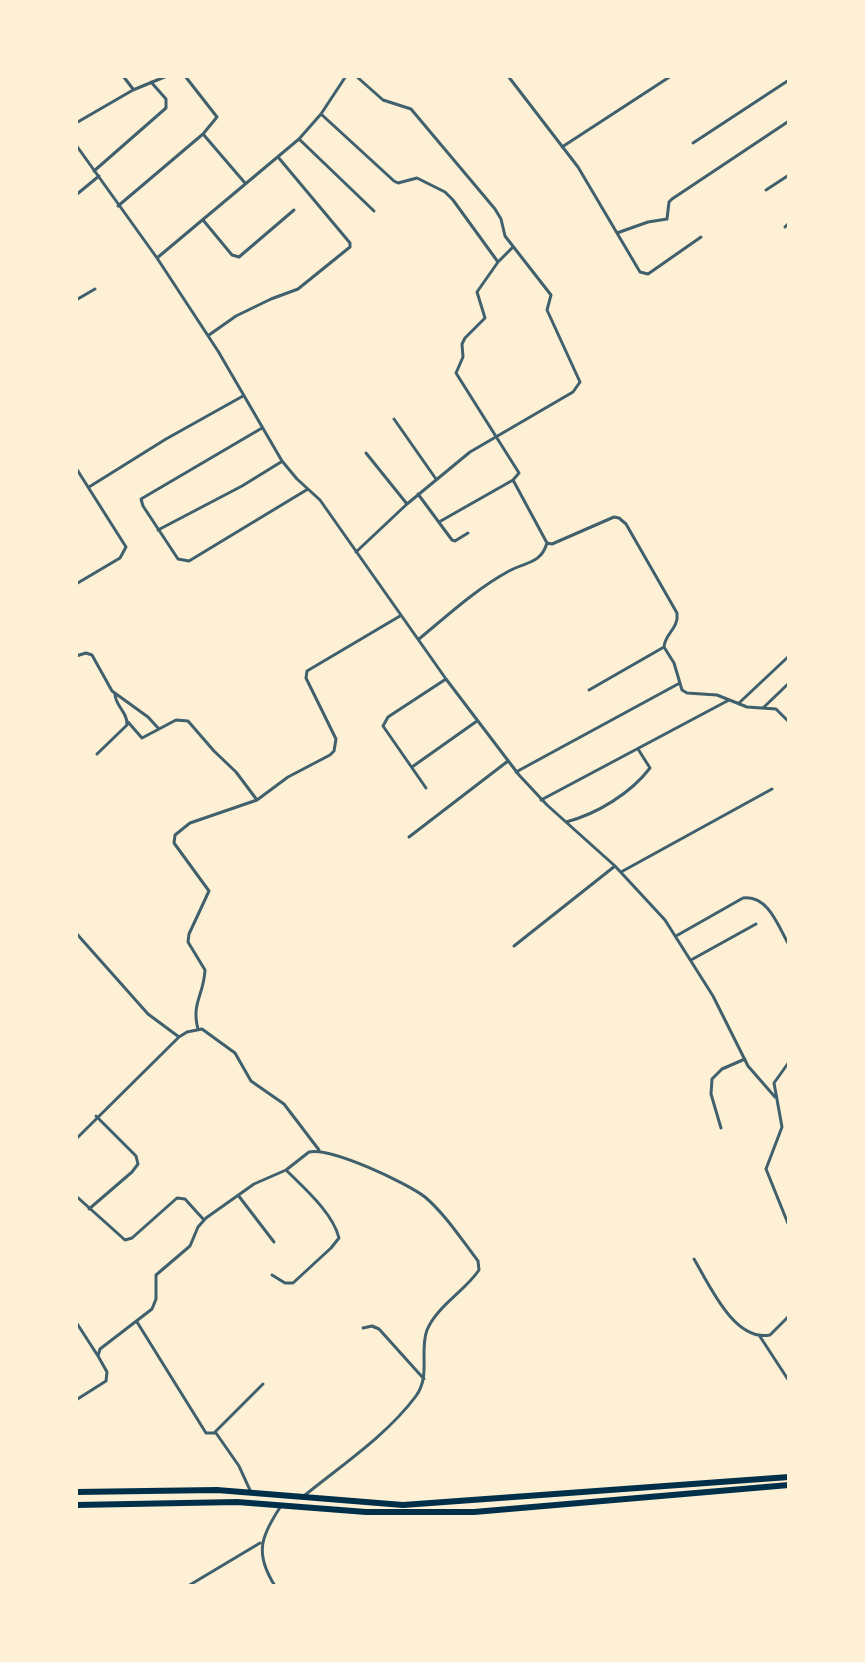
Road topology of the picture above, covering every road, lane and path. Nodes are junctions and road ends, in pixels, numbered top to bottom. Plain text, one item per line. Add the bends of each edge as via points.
1 (123, 76) edge
2 (167, 76) edge
3 (185, 76) edge
4 (346, 76) edge
5 (356, 76) edge
6 (508, 76) edge
7 (658, 76) edge
8 (671, 76) edge
9 (777, 76) edge
10 (159, 77) edge
11 (789, 80) edge
12 (151, 82) junction
13 (662, 82) junction
14 (783, 84) junction
15 (133, 90) junction
16 (321, 114) junction
17 (789, 121) edge
18 (76, 123) edge
19 (203, 134) junction
20 (299, 139) junction
21 (693, 143) dead end
22 (76, 145) edge
23 (562, 147) junction
24 (278, 157) junction
25 (94, 171) junction
26 (789, 175) edge
27 (99, 176) junction
28 (246, 184) junction
29 (766, 190) dead end
30 (76, 195) edge
31 (118, 206) junction
32 (294, 210) dead end
33 (374, 211) dead end
34 (203, 220) junction
35 (617, 233) junction
36 (701, 237) dead end
37 (76, 241) edge
38 (76, 247) edge
39 (513, 247) junction
40 (157, 258) junction
41 (498, 262) junction
42 (95, 289) dead end
43 (76, 300) edge
44 (208, 336) junction
45 (243, 396) junction
46 (394, 419) dead end
47 (262, 428) junction
48 (497, 437) junction
49 (366, 453) dead end
50 (282, 461) junction
51 (76, 468) edge
52 (436, 479) junction
53 (513, 480) junction
54 (89, 487) junction
55 (308, 489) junction
56 (418, 494) junction
57 (407, 504) junction
58 (439, 522) junction
59 (158, 530) junction
60 (468, 533) dead end
61 (547, 543) junction
62 (356, 552) junction
63 (76, 584) edge
64 (401, 616) junction
65 (418, 640) junction
66 (664, 647) junction
67 (76, 656) edge
68 (789, 656) edge
69 (446, 679) junction
70 (678, 683) junction
71 (789, 683) edge
72 (589, 690) dead end
73 (115, 694) junction
74 (729, 700) junction
75 (738, 704) junction
76 (762, 708) junction
77 (477, 721) junction
78 (128, 722) junction
79 (789, 722) edge
80 (159, 729) junction
81 (638, 749) junction
82 (97, 754) dead end
83 (508, 761) junction
84 (411, 768) junction
85 (516, 772) junction
86 (426, 788) dead end
87 (772, 789) dead end
88 (257, 800) junction
89 (541, 800) junction
90 (566, 822) junction
91 (409, 837) dead end
92 (615, 866) junction
93 (621, 872) junction
94 (756, 924) dead end
95 (76, 933) edge
96 (676, 936) junction
97 (789, 945) edge
98 (514, 946) dead end
99 (691, 960) junction
100 (198, 1029) junction
101 (179, 1037) junction
102 (745, 1059) junction
103 (789, 1062) edge
104 (775, 1097) junction
105 (96, 1116) junction
106 (721, 1128) dead end
107 (76, 1139) edge
108 (319, 1150) junction
109 (286, 1170) junction
110 (238, 1195) junction
111 (76, 1196) edge
112 (89, 1209) junction
113 (204, 1220) junction
114 (789, 1226) edge
115 (274, 1242) dead end
116 (694, 1259) dead end
117 (272, 1275) dead end
118 (789, 1316) edge
119 (76, 1322) edge
120 (137, 1322) junction
121 (363, 1328) dead end
122 (759, 1335) junction
123 (98, 1356) junction
124 (424, 1379) junction
125 (789, 1381) edge
126 (263, 1384) dead end
127 (76, 1400) edge
128 (215, 1432) junction
129 (789, 1477) edge
130 (789, 1485) edge
131 (76, 1492) edge
132 (251, 1492) junction
133 (304, 1497) junction
134 (76, 1505) edge
135 (281, 1506) junction
136 (261, 1543) junction
137 (188, 1586) edge
138 (275, 1586) edge

1 - 15 street
2 - 10 street
3 - 19 street via 217,117
4 - 16 street
5 - 39 street via 383,100 405,105 421,118 495,209
6 - 23 street
7 - 13 street
8 - 13 street
9 - 14 street
10 - 12 street
11 - 14 street
12 - 15 street
12 - 25 street via 166,99 166,108
13 - 23 street
14 - 21 street
15 - 18 street
16 - 20 street
16 - 41 street via 394,181 417,178 445,192
17 - 35 street via 672,199 667,219
19 - 28 street
19 - 31 street
20 - 24 street
20 - 33 street
22 - 25 street
23 - 35 street
24 - 28 street
24 - 44 street via 350,243 349,250 298,289 236,316
25 - 27 street
26 - 29 street
27 - 30 street
27 - 31 street
28 - 34 street
31 - 40 street
32 - 34 street via 239,257
34 - 40 street
35 - 36 street via 645,275
37 - 38 street
39 - 41 street
39 - 48 street via 551,295 547,310 580,382 573,392
40 - 44 street
41 - 48 street via 477,292 485,318 465,338 456,373
42 - 43 street
44 - 45 street
45 - 47 street
45 - 54 street
46 - 52 street
47 - 50 street
47 - 59 street via 141,499
48 - 52 street
48 - 53 street via 519,470
49 - 57 street
50 - 55 street
50 - 59 street
51 - 54 street
52 - 56 street
53 - 58 street
53 - 61 street
54 - 63 street via 126,551
55 - 59 street via 189,561 178,559
55 - 62 street
56 - 57 street
56 - 58 street
57 - 62 street
58 - 60 street via 452,540
61 - 65 street via 534,562 483,587
61 - 66 street via 614,517 623,520 677,613 677,625
62 - 64 street
64 - 65 street
64 - 88 street via 307,671 333,732 334,751
65 - 69 street
66 - 70 street
66 - 72 street
67 - 73 street via 92,655
68 - 75 street
69 - 77 street
69 - 84 street via 384,721 387,735
70 - 74 street via 687,693
70 - 85 street
71 - 76 street
73 - 78 street
73 - 80 street
74 - 75 street
74 - 81 street
75 - 76 street
76 - 79 street via 776,709
77 - 83 street
77 - 84 street
78 - 80 street via 140,738
78 - 82 street
80 - 88 street via 176,720 188,721
81 - 89 street
81 - 90 street via 650,769 631,789
83 - 85 street
83 - 91 street
84 - 86 street
85 - 89 street
87 - 93 street
88 - 100 street via 188,824 175,835 174,843 209,891 188,942 205,970 194,1011
89 - 90 street
90 - 92 street
92 - 93 street
92 - 98 street
93 - 96 street
94 - 99 street
95 - 101 street via 142,1008
96 - 97 street via 750,897 765,906
96 - 99 street
99 - 102 street
100 - 101 street
100 - 108 street via 235,1053 249,1078 284,1104
101 - 105 street
102 - 104 street
102 - 106 street via 712,1079
103 - 104 street via 776,1079
104 - 114 street via 782,1127 766,1172
105 - 107 street
105 - 112 street via 138,1164
108 - 109 street
108 - 124 street via 368,1167 422,1195 478,1261 476,1275 429,1327
109 - 110 street
109 - 117 street via 339,1238 293,1283
110 - 113 street
110 - 115 street
111 - 112 street
112 - 113 street via 125,1240 177,1198 185,1199
113 - 120 street via 194,1241 156,1275 155,1304
116 - 122 street via 727,1314
118 - 122 street via 770,1335
119 - 123 street
120 - 123 street
120 - 128 street via 206,1433
121 - 124 street via 379,1329
122 - 125 street
123 - 127 street via 106,1381
124 - 133 street via 397,1417
126 - 128 street
128 - 132 street
129 - 133 highway via 403,1505
130 - 135 highway via 474,1512
131 - 132 highway
132 - 133 highway
134 - 135 highway
135 - 136 street
136 - 137 street
136 - 138 street

